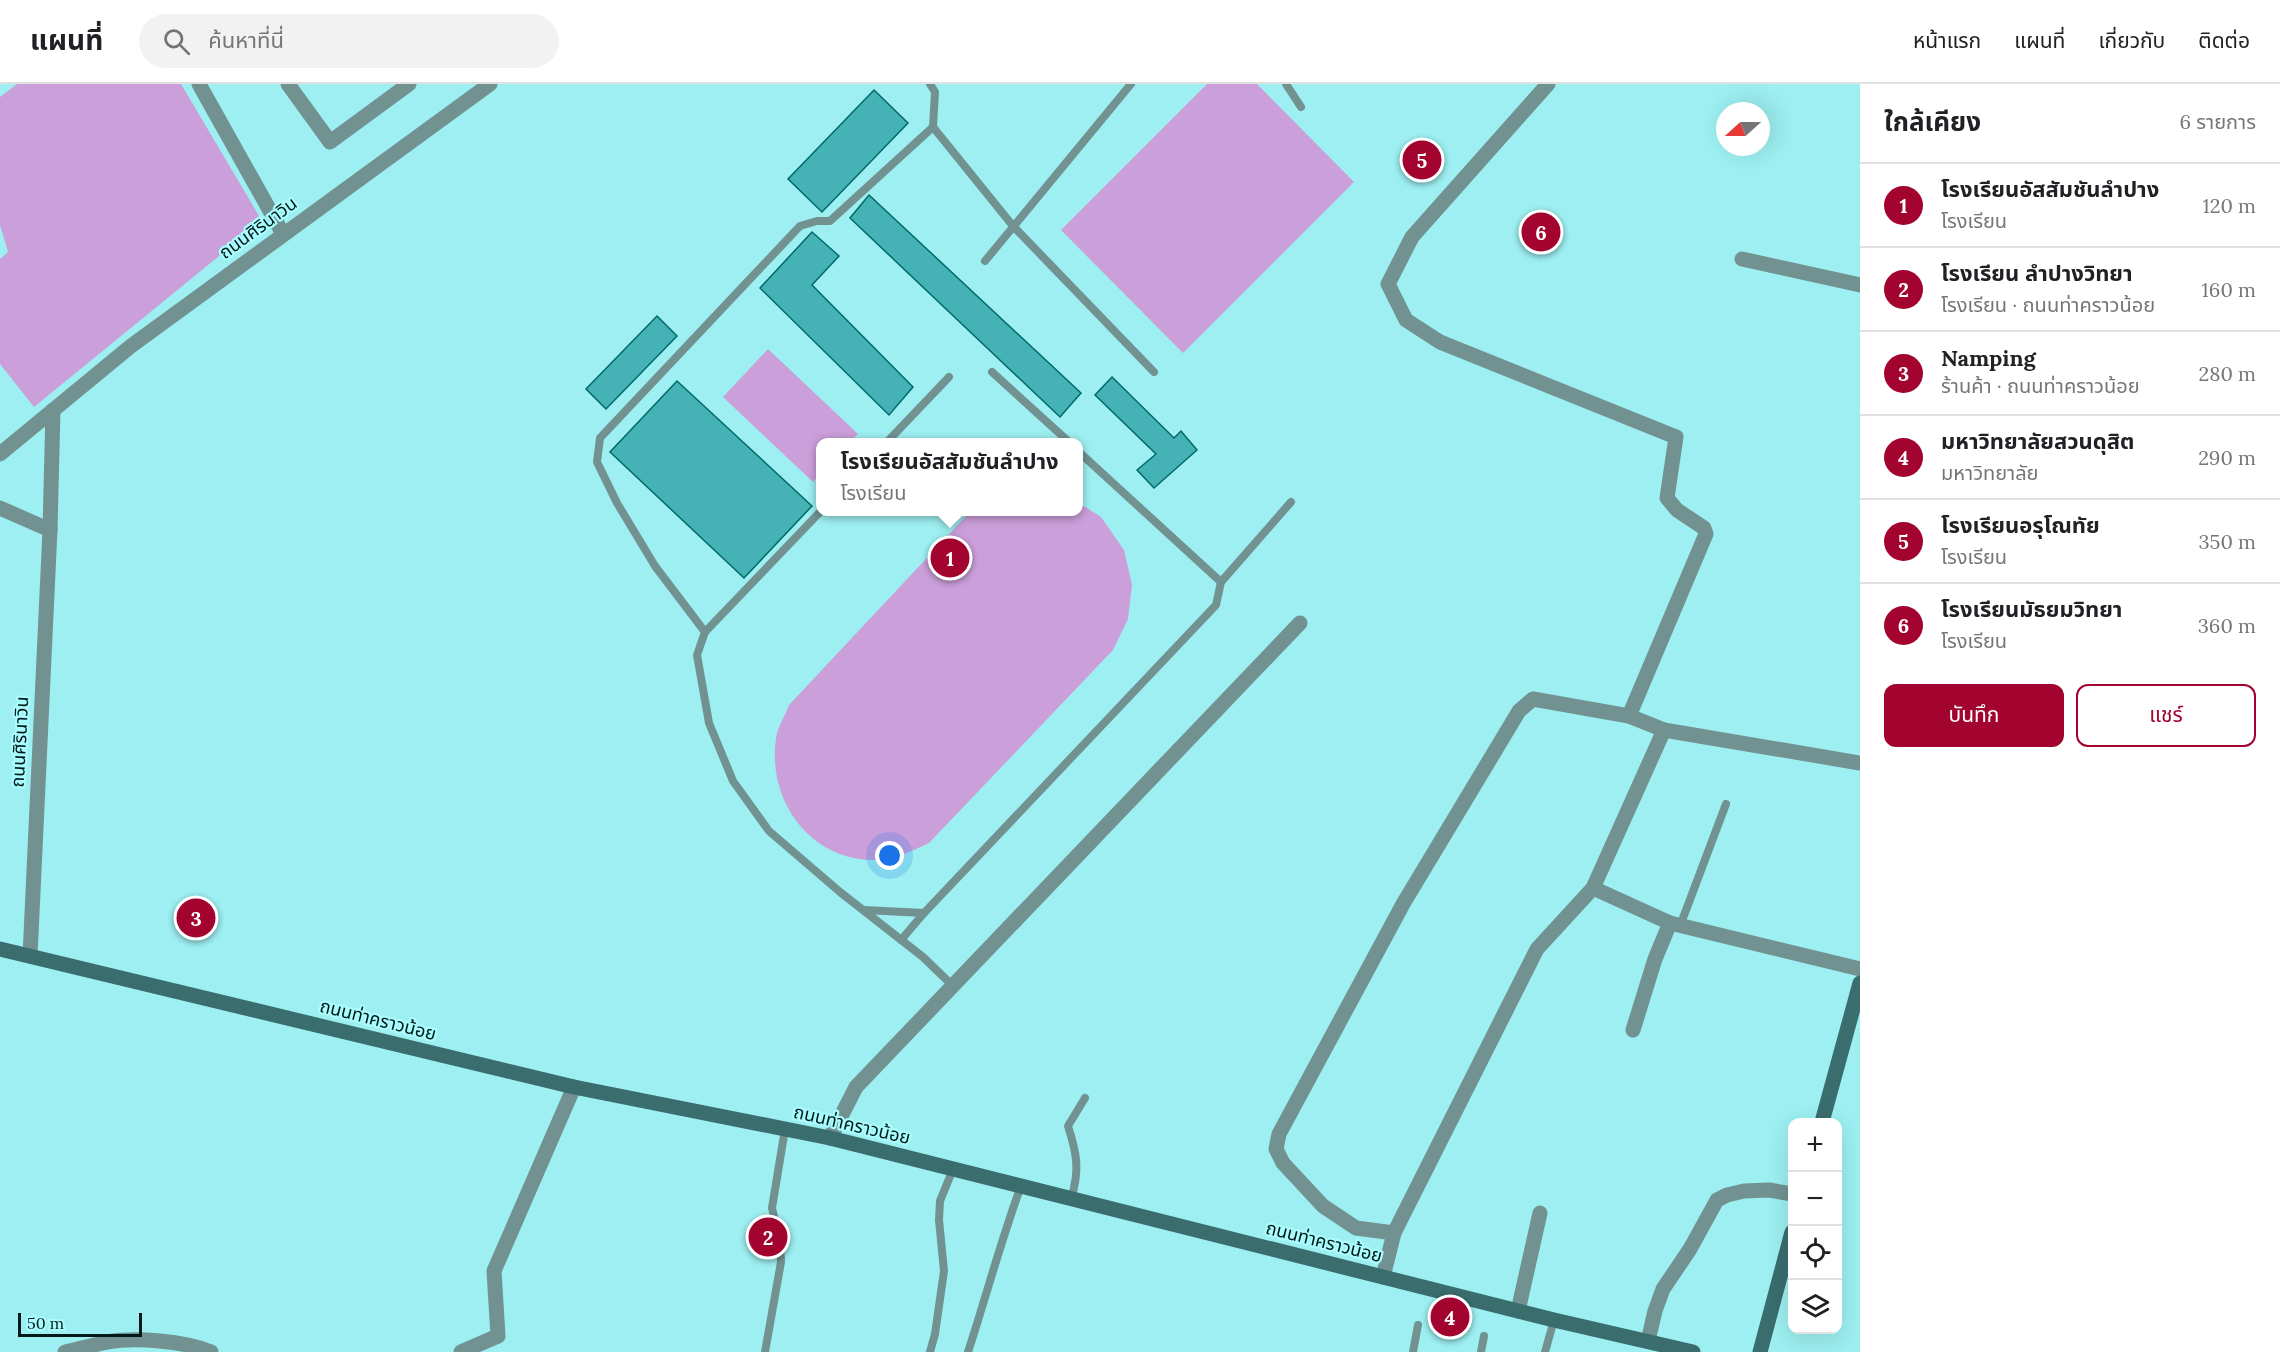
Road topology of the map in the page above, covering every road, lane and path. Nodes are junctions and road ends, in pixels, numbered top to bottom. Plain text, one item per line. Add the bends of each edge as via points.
1 (200, 84) edge
2 (288, 84) edge
3 (409, 84) edge
4 (490, 84) edge
5 (930, 84) edge
6 (1131, 84) edge
7 (1286, 84) edge
8 (1548, 84) edge
9 (1301, 107) dead end
10 (933, 127) junction
11 (1013, 226) junction
12 (283, 234) junction
13 (1742, 259) dead end
14 (985, 261) dead end
15 (1860, 285) edge
16 (992, 372) dead end
17 (1154, 372) dead end
18 (949, 377) dead end
19 (53, 410) junction
20 (891, 438) edge
21 (1065, 438) edge
22 (0, 454) edge
23 (1083, 456) edge
24 (1291, 502) dead end
25 (0, 508) edge
26 (816, 516) edge
27 (50, 530) junction
28 (1221, 582) junction
29 (1300, 623) dead end
30 (705, 632) junction
31 (1629, 716) junction
32 (1664, 730) junction
33 (1860, 764) edge
34 (1726, 804) dead end
35 (1593, 888) junction
36 (862, 910) junction
37 (924, 913) junction
38 (1675, 925) junction
39 (901, 940) junction
40 (0, 949) edge
41 (30, 956) junction
42 (1860, 969) edge
43 (1860, 983) edge
44 (953, 986) junction
45 (1858, 1000) edge
46 (1633, 1030) dead end
47 (574, 1088) junction
48 (1085, 1098) dead end
49 (1823, 1118) edge
50 (785, 1129) junction
51 (830, 1138) junction
52 (952, 1169) junction
53 (1021, 1186) junction
54 (1788, 1193) edge
55 (1071, 1198) junction
56 (1539, 1213) dead end
57 (1394, 1233) junction
58 (1788, 1247) edge
59 (1383, 1277) junction
60 (1518, 1311) junction
61 (1554, 1320) junction
62 (1418, 1325) dead end
63 (1484, 1336) dead end
64 (1648, 1341) junction
65 (65, 1352) edge
66 (211, 1352) edge
67 (461, 1352) edge
68 (765, 1352) edge
69 (930, 1352) edge
70 (968, 1352) edge
71 (1413, 1352) edge
72 (1480, 1352) edge
73 (1545, 1352) edge
74 (1693, 1352) edge
75 (1760, 1352) edge

1 - 12 street
2 - 3 street via 330,142
4 - 12 street, ถนนศิรินาวิน
5 - 10 lane via 935,92
6 - 11 lane
7 - 9 lane
8 - 31 street via 1412,237 1388,284 1406,320 1440,342 1676,437 1667,498 1677,510 1704,528 1706,534
10 - 11 lane
10 - 30 lane via 830,221 800,226 600,438 597,462 617,503 655,566
11 - 14 lane
11 - 17 lane
12 - 19 street, ถนนศิรินาวิน via 130,346
13 - 15 street
16 - 21 lane
18 - 20 lane
19 - 22 street, ถนนศิรินาวิน
19 - 27 street, ถนนศิรินาวิน
23 - 28 lane
24 - 28 lane
25 - 27 street
26 - 30 lane
27 - 41 street, ถนนศิรินาวิน
28 - 37 lane via 1216,605
29 - 44 street
30 - 36 lane via 697,655 709,723 733,781 770,831
31 - 32 street
31 - 57 street via 1533,699 1519,711 1403,904 1279,1134 1276,1149 1283,1163 1323,1206 1356,1228
32 - 33 street
32 - 35 street
34 - 38 lane
35 - 38 street
35 - 57 street via 1537,949
36 - 37 lane
36 - 39 lane
37 - 39 lane
38 - 42 street
38 - 46 street via 1655,959
39 - 44 lane
40 - 41 street, ถนนท่าคราวน้อย
41 - 47 street, ถนนท่าคราวน้อย
43 - 45 street
44 - 51 street via 856,1087
45 - 49 street
47 - 50 street, ถนนท่าคราวน้อย
47 - 67 street via 494,1271 498,1336
48 - 55 lane via 1068,1126 1076,1150 1078,1178
50 - 51 street, ถนนท่าคราวน้อย
50 - 68 lane via 771,1208 781,1262
51 - 52 street, ถนนท่าคราวน้อย
52 - 53 street, ถนนท่าคราวน้อย
52 - 69 lane via 940,1201 944,1271
53 - 55 street, ถนนท่าคราวน้อย
53 - 70 lane
54 - 64 street via 1744,1191 1717,1200 1663,1289
55 - 59 street, ถนนท่าคราวน้อย
56 - 60 street
57 - 59 street
58 - 75 street
59 - 60 street, ถนนท่าคราวน้อย
60 - 61 street, ถนนท่าคราวน้อย
61 - 64 street, ถนนท่าคราวน้อย
61 - 73 lane
62 - 71 lane
63 - 72 lane
64 - 74 street, ถนนท่าคราวน้อย
65 - 66 street via 110,1342 150,1341

